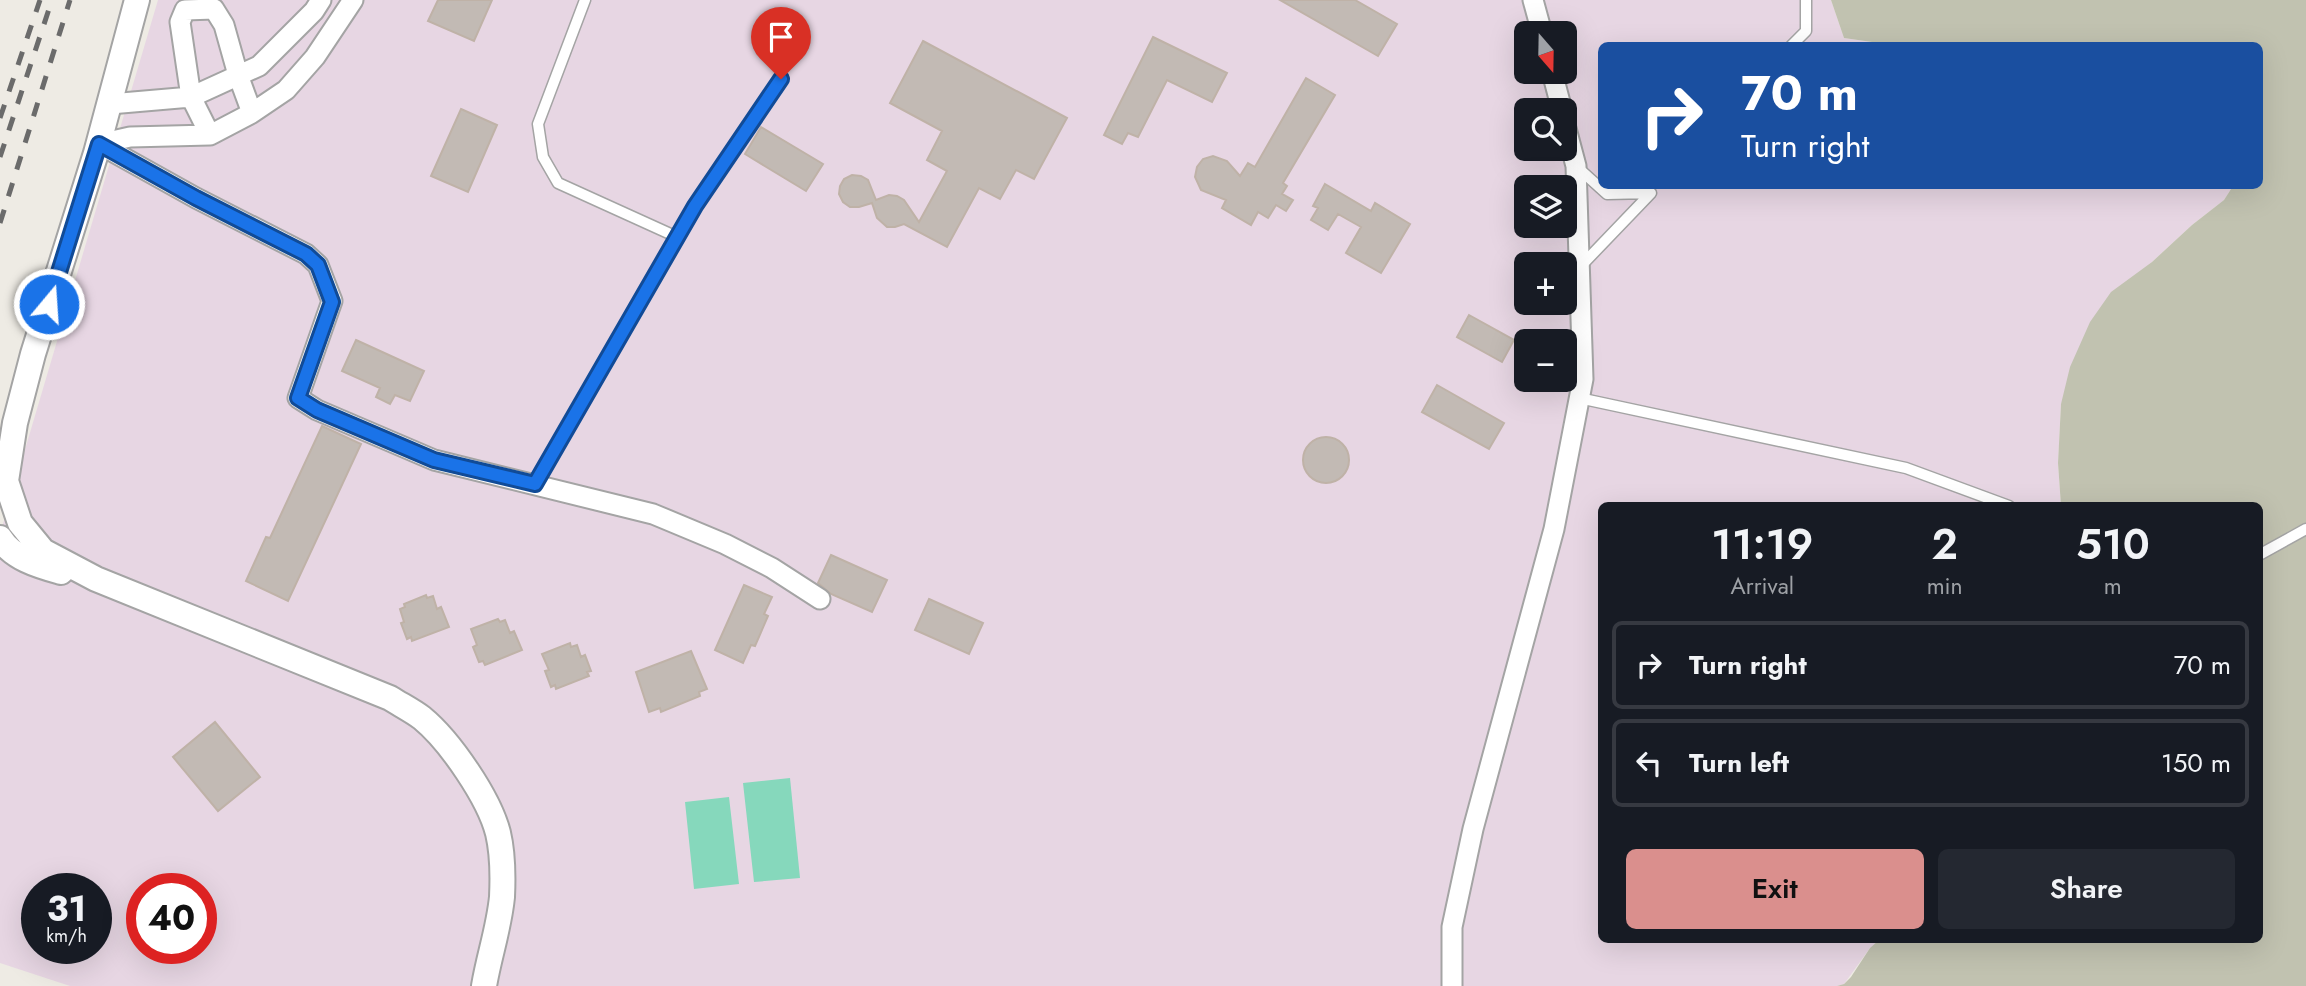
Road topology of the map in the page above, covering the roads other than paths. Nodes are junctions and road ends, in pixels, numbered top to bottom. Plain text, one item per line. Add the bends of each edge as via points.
1 (137, 0) edge
2 (321, 0) edge
3 (354, 0) edge
4 (585, 0) edge
5 (1533, 0) edge
6 (1806, 0) edge
7 (1539, 21) edge
8 (1795, 42) edge
9 (239, 75) junction
10 (781, 79) dead end
11 (191, 96) junction
12 (110, 104) junction
13 (252, 113) junction
14 (211, 135) junction
15 (99, 144) junction
16 (1575, 161) edge
17 (1576, 166) junction
18 (1598, 186) edge
19 (1601, 189) edge
20 (1654, 189) edge
21 (677, 237) junction
22 (1579, 267) junction
23 (1579, 398) junction
24 (15, 423) junction
25 (0, 469) edge
26 (535, 484) junction
27 (1998, 502) edge
28 (2306, 529) edge
29 (0, 538) edge
30 (2263, 553) edge
31 (96, 579) junction
32 (820, 599) dead end
33 (483, 983) edge
34 (1452, 986) edge

1 - 12 street
2 - 9 street via 259,66
3 - 13 street via 286,90
4 - 21 lane via 538,124 543,157 558,183
5 - 7 street
6 - 8 lane via 1805,31
9 - 11 street
9 - 11 street via 224,25 214,9 185,10 180,22
9 - 13 street
10 - 21 lane
11 - 12 street
11 - 14 street
12 - 15 street
13 - 14 street
14 - 15 street via 130,136
15 - 24 street
15 - 26 street via 306,254 318,265 332,302 298,398 434,460
16 - 17 street
17 - 18 lane
17 - 22 street
19 - 20 lane via 1607,194
20 - 22 lane
21 - 26 lane
22 - 23 street via 1583,379
23 - 27 lane via 1906,468
23 - 34 street via 1554,529 1465,866 1452,927
24 - 25 street
24 - 31 street via 6,481 20,523 43,551
26 - 32 street via 653,514 725,544
28 - 30 lane
29 - 31 street via 30,562
31 - 33 street via 390,698 422,719 456,755 491,812 498,833 502,898

